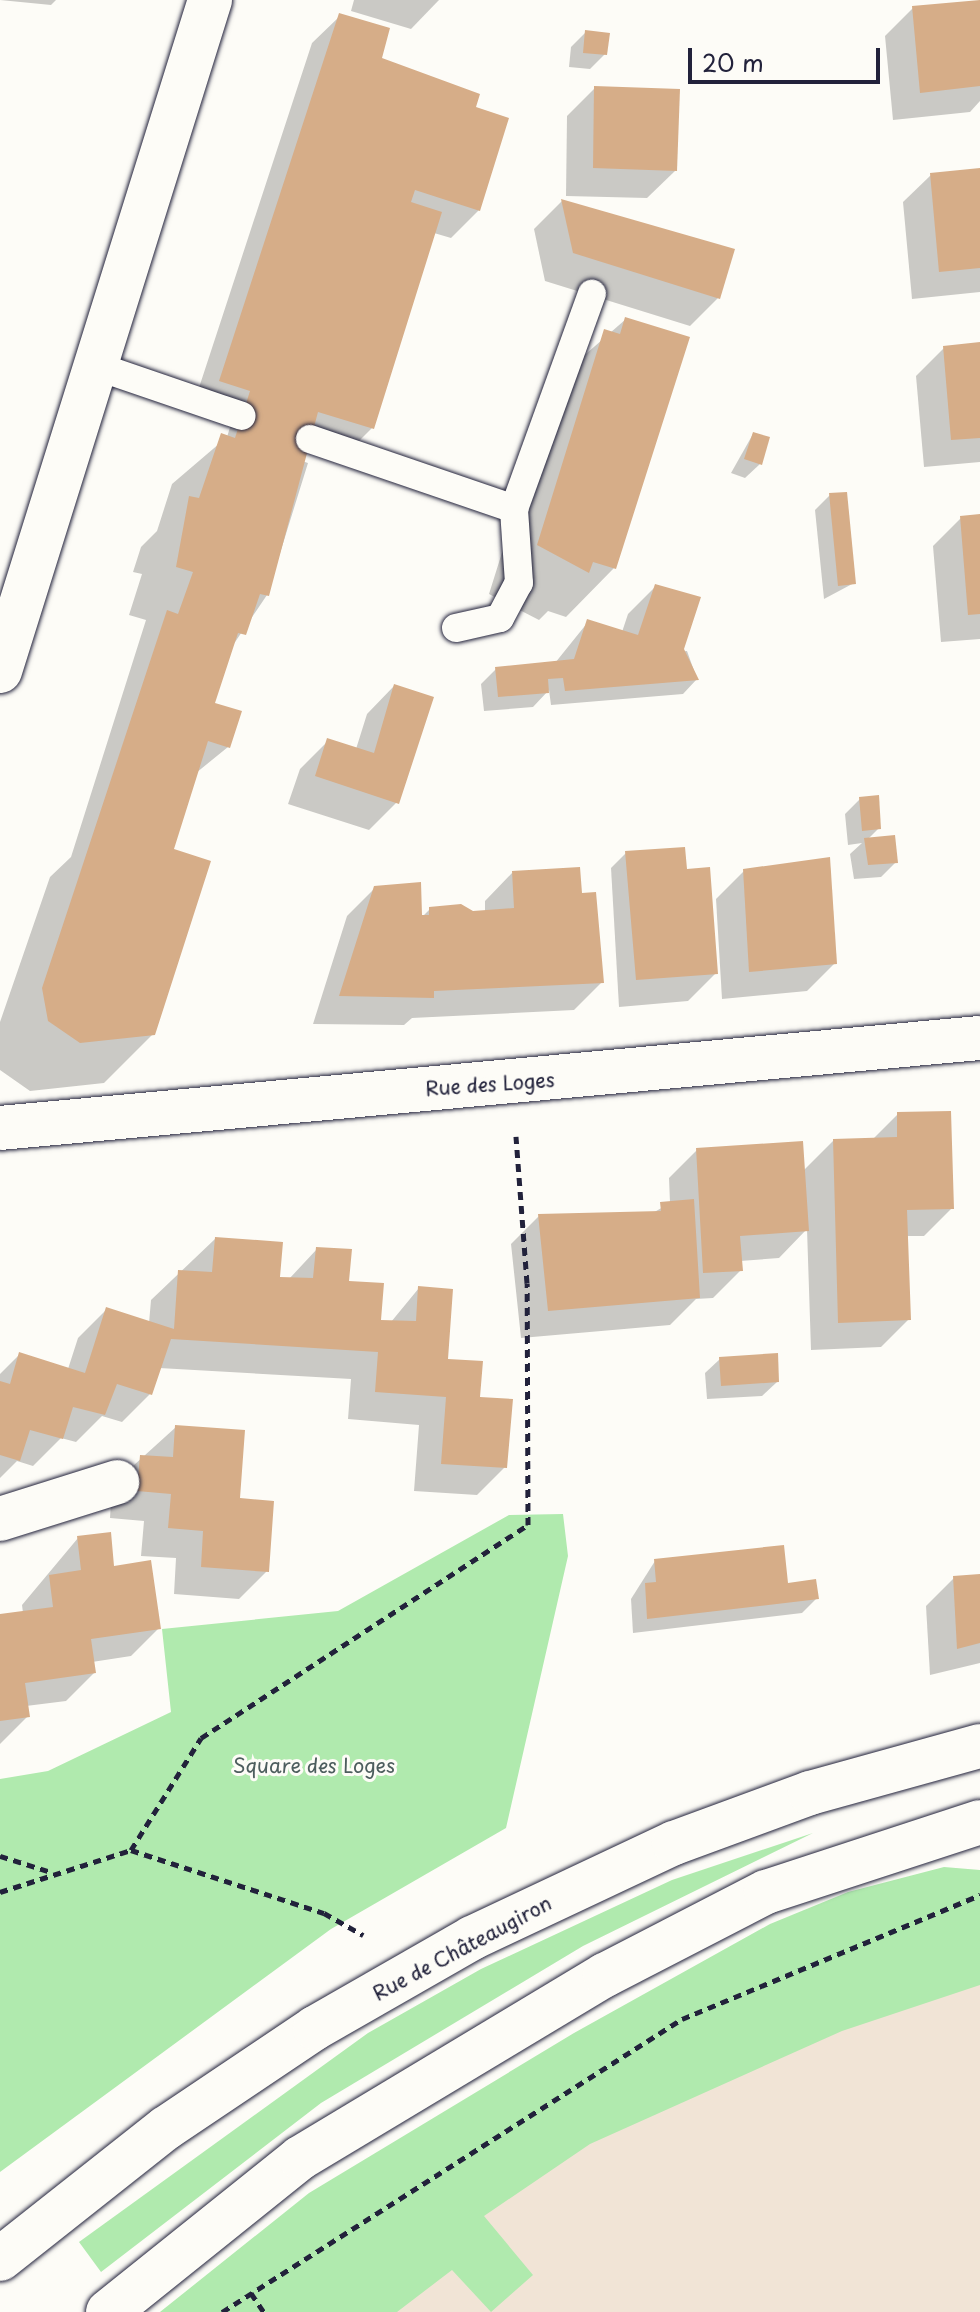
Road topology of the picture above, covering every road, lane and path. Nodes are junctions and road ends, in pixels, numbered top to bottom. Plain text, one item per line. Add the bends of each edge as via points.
1 (210, 0) edge
2 (592, 294) dead end
3 (93, 365) junction
4 (242, 416) dead end
5 (310, 439) dead end
6 (514, 509) junction
7 (456, 628) dead end
8 (0, 671) edge
9 (980, 1038) edge
10 (512, 1083) junction
11 (0, 1128) edge
12 (117, 1482) dead end
13 (0, 1519) edge
14 (980, 1746) edge
15 (970, 1829) edge
16 (131, 1850) junction
17 (0, 1856) edge
18 (52, 1872) junction
19 (0, 1892) edge
20 (980, 1895) edge
21 (414, 1971) junction
22 (0, 2259) edge
23 (251, 2293) junction
24 (108, 2312) edge
25 (222, 2312) edge
26 (264, 2312) edge

1 - 3 main road
2 - 6 lane
3 - 4 lane
3 - 8 main road
5 - 6 lane
6 - 7 lane via 519,583 500,618
9 - 10 main road, Rue des Loges
10 - 11 main road, Rue des Loges
10 - 16 path via 527,1283 528,1525 201,1738
12 - 13 main road
14 - 21 main road, Rue de Châteaugiron via 810,1793 674,1843
15 - 24 main road via 766,1892 494,2038 300,2158
16 - 18 path
16 - 21 path via 324,1913
17 - 18 path
18 - 19 path
20 - 23 path via 682,2019
21 - 22 main road, Rue de Châteaugiron via 166,2128
23 - 25 path
23 - 26 path

